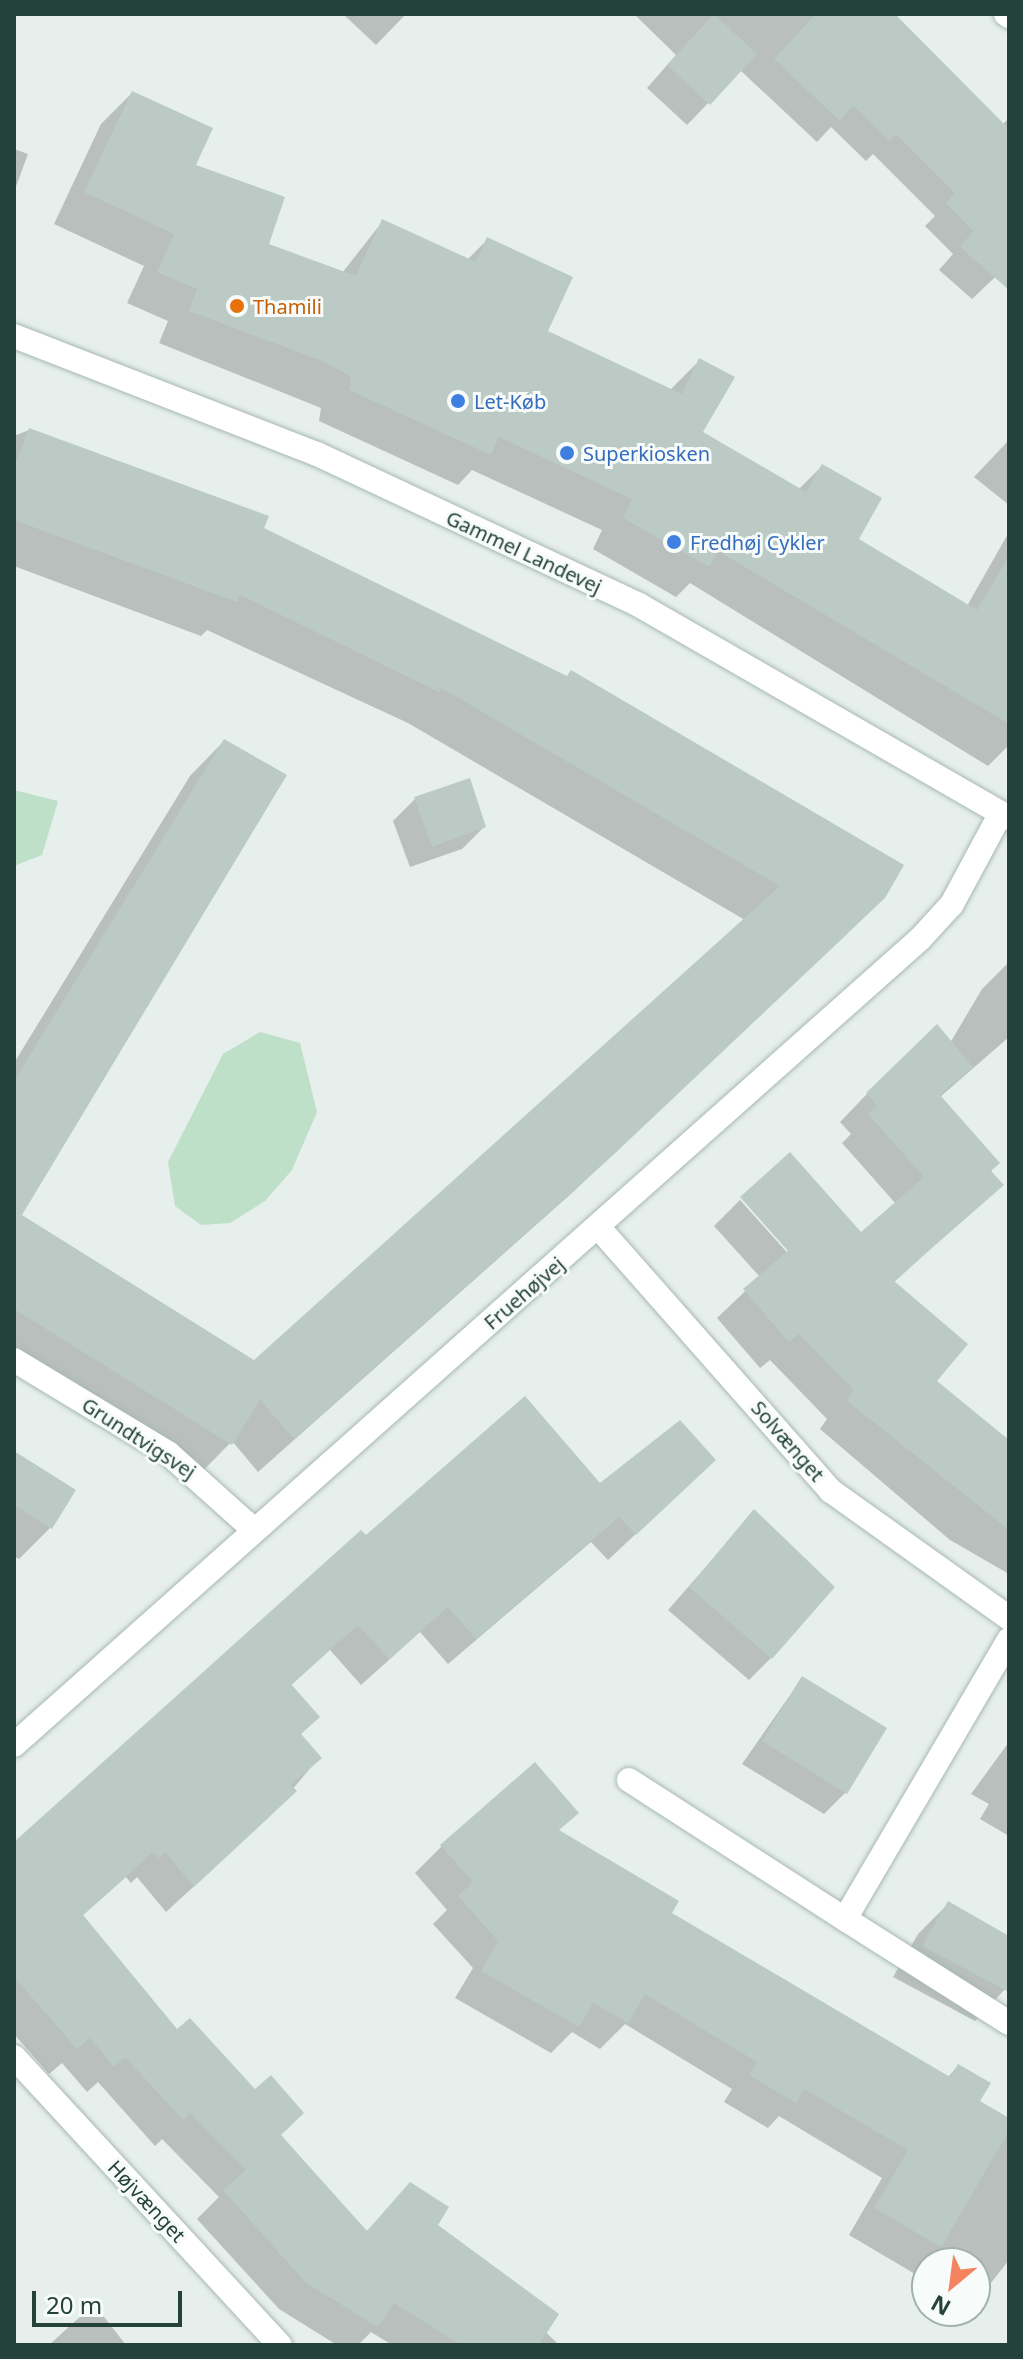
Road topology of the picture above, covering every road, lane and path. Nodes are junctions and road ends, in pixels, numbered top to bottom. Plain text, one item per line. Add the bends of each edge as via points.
1 (14, 336) edge
2 (1005, 815) edge
3 (599, 1228) junction
4 (14, 1360) edge
5 (253, 1529) junction
6 (1009, 1618) edge
7 (1009, 1640) edge
8 (14, 1745) edge
9 (629, 1780) dead end
10 (845, 1919) junction
11 (1009, 2023) edge
12 (14, 2057) edge
13 (280, 2345) edge

1 - 2 street, Gammel Landevej via 317,454 639,605
2 - 3 street, Fruehøjvej via 952,904 920,939
3 - 5 street, Fruehøjvej
3 - 6 street, Solvænget via 831,1491
4 - 5 street, Grundtvigsvej via 168,1453
5 - 8 street, Fruehøjvej
7 - 10 street
9 - 10 street
10 - 11 street
12 - 13 street, Højvænget

